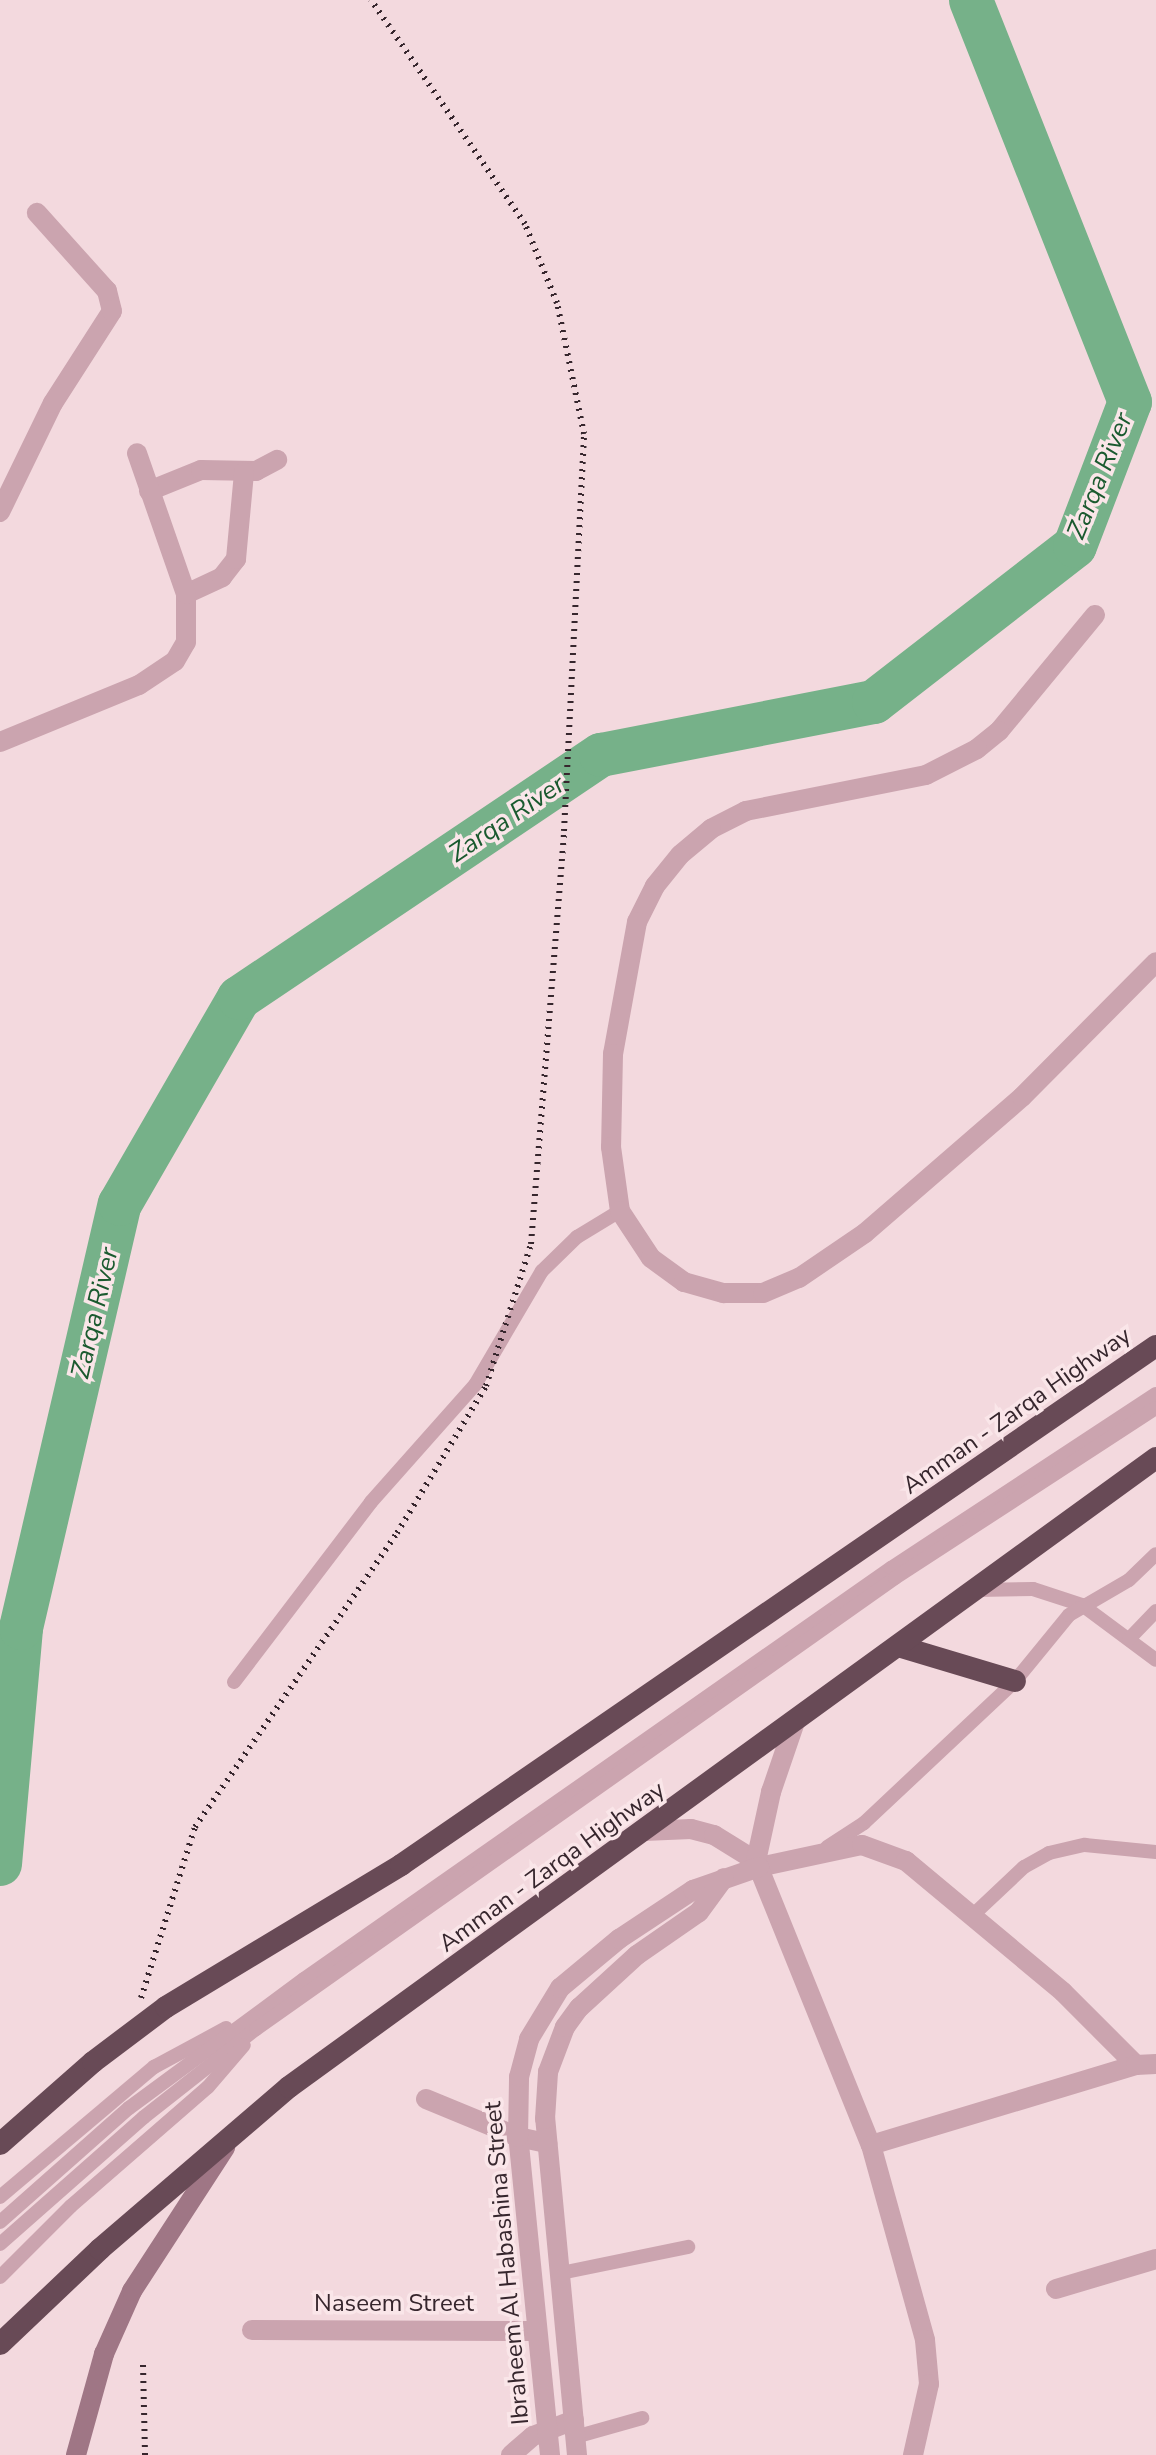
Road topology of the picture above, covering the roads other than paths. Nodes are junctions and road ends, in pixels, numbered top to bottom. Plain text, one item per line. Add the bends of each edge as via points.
1 (37, 213) dead end
2 (137, 453) dead end
3 (277, 460) dead end
4 (244, 472) junction
5 (149, 491) junction
6 (0, 512) edge
7 (186, 594) junction
8 (1095, 615) dead end
9 (0, 742) edge
10 (1156, 962) edge
11 (620, 1211) junction
12 (1156, 1346) edge
13 (1156, 1394) edge
14 (1156, 1408) edge
15 (1156, 1458) edge
16 (1156, 1554) edge
17 (977, 1590) junction
18 (1082, 1605) junction
19 (1156, 1611) edge
20 (1129, 1639) junction
21 (898, 1646) junction
22 (1156, 1660) edge
23 (1015, 1681) junction
24 (234, 1682) dead end
25 (794, 1725) junction
26 (644, 1831) junction
27 (823, 1849) junction
28 (1156, 1852) edge
29 (758, 1864) junction
30 (724, 1878) junction
31 (973, 1915) junction
32 (251, 2025) junction
33 (1146, 2065) edge
34 (426, 2099) dead end
35 (238, 2130) junction
36 (518, 2137) junction
37 (547, 2143) junction
38 (0, 2144) edge
39 (871, 2145) junction
40 (0, 2197) edge
41 (0, 2222) edge
42 (0, 2244) edge
43 (688, 2247) dead end
44 (1156, 2259) edge
45 (561, 2273) junction
46 (0, 2277) edge
47 (1056, 2289) dead end
48 (252, 2330) dead end
49 (536, 2331) junction
50 (0, 2344) edge
51 (642, 2418) dead end
52 (547, 2429) junction
53 (575, 2444) edge
54 (76, 2455) edge
55 (511, 2455) edge
56 (550, 2455) edge
57 (913, 2455) edge

1 - 6 street via 107,291 112,311 53,403
2 - 5 street
3 - 4 street
4 - 5 street via 201,470
4 - 7 street via 236,559 222,577
5 - 7 street
7 - 9 street via 186,642 158,675
8 - 11 street via 999,731 952,764 899,782 746,811 711,829 655,886 637,922 619,1007 611,1147
10 - 11 street via 1022,1097 865,1233 799,1278 763,1293 723,1293 684,1282 651,1258
11 - 24 lane via 577,1237 542,1271 475,1385 371,1502
12 - 38 highway, Amman - Zarqa Highway via 414,1856 166,2007 93,2062
13 - 32 lane via 891,1568
14 - 32 lane via 895,1578
15 - 17 highway, Amman - Zarqa Highway
16 - 18 lane via 1129,1580
17 - 18 lane via 1033,1589
17 - 21 highway, Amman - Zarqa Highway
18 - 20 lane
18 - 23 lane
19 - 20 lane
20 - 22 lane
21 - 23 highway
21 - 25 highway, Amman - Zarqa Highway
23 - 27 lane via 864,1823
25 - 26 highway, Amman - Zarqa Highway
25 - 29 street via 771,1792
26 - 29 street via 691,1829 714,1835
26 - 35 highway, Amman - Zarqa Highway
27 - 29 street, Ibraheem Al Habashina Street
27 - 31 street, Ibraheem Al Habashina Street via 862,1845 885,1851 906,1861
28 - 31 lane via 1085,1845 1049,1853 1024,1867
29 - 30 street, Ibraheem Al Habashina Street
29 - 39 street
30 - 36 street, Ibraheem Al Habashina Street via 683,1896 560,1988 537,2021 523,2058
30 - 37 street via 706,1905 607,1981 565,2027 548,2072
31 - 33 street, Ibraheem Al Habashina Street
32 - 40 lane via 195,2042 154,2067
32 - 41 lane via 129,2108
32 - 42 lane
32 - 46 lane via 208,2087 71,2206
33 - 39 street
34 - 36 street
35 - 50 highway, Amman - Zarqa Highway
35 - 54 main road via 132,2291 104,2354
36 - 37 street
36 - 49 street, Ibraheem Al Habashina Street
37 - 45 street
39 - 57 street via 925,2340 929,2384
43 - 45 lane
44 - 47 street
45 - 53 street
48 - 49 street, Naseem Street
49 - 52 street, Ibraheem Al Habashina Street
51 - 53 lane
52 - 53 street
52 - 55 street
52 - 56 street, Ibraheem Al Habashina Street

